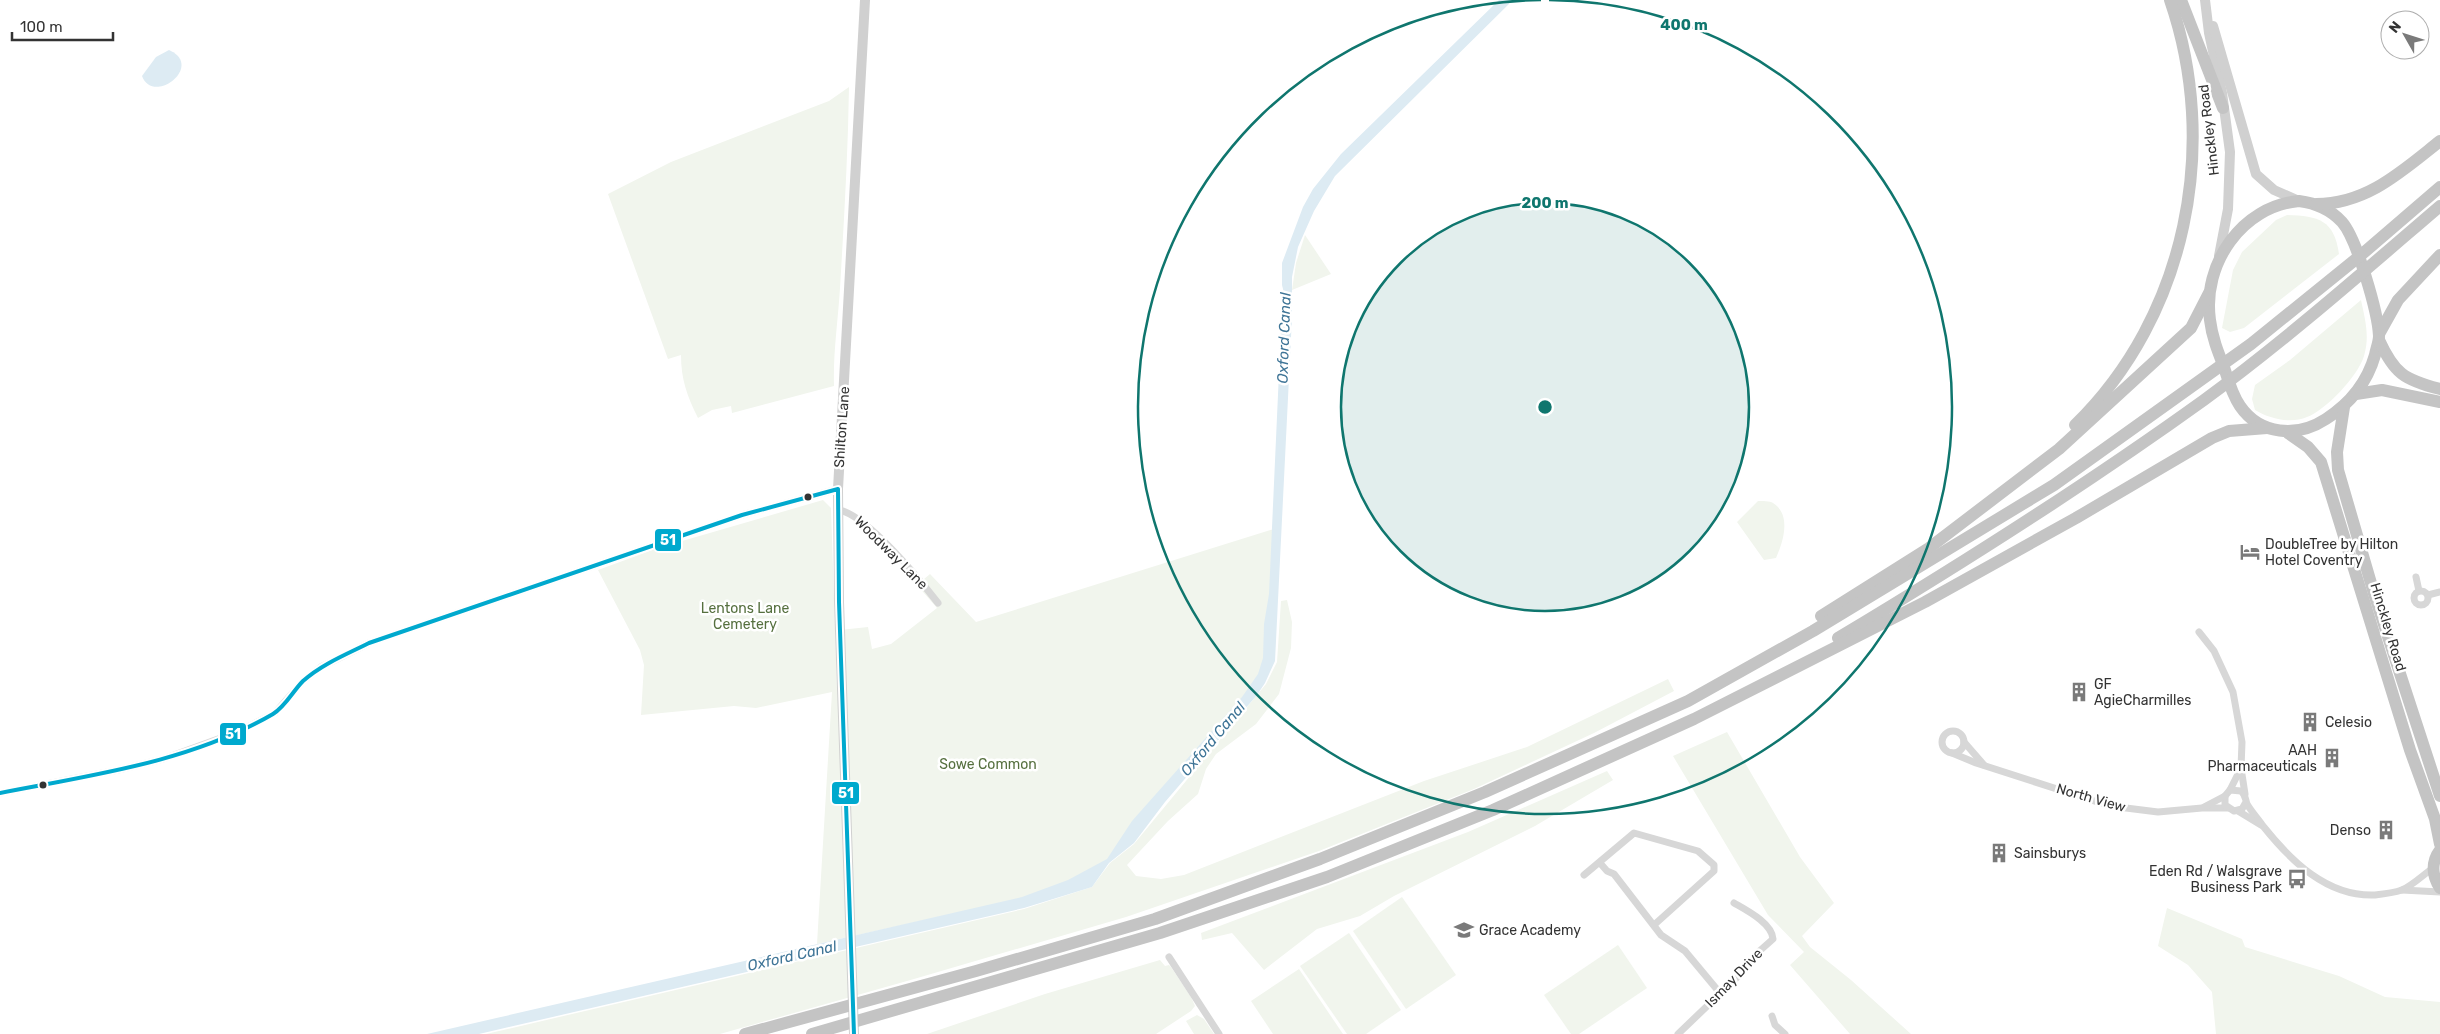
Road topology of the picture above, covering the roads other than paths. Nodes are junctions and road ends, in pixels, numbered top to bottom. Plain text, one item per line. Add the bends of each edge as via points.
1 (864, 0) edge
2 (2170, 0) edge
3 (2181, 0) edge
4 (2205, 0) edge
5 (2209, 16) junction
6 (2223, 108) junction
7 (2440, 141) edge
8 (2440, 187) edge
9 (2299, 200) junction
10 (2315, 204) junction
11 (2440, 206) edge
12 (2440, 255) edge
13 (2215, 269) junction
14 (2209, 293) junction
15 (2379, 337) junction
16 (2440, 389) edge
17 (2356, 394) junction
18 (2440, 402) edge
19 (2344, 407) junction
20 (2267, 428) junction
21 (2288, 433) junction
22 (838, 488) junction
23 (2003, 491) junction
24 (839, 510) junction
25 (2416, 577) dead end
26 (2419, 591) junction
27 (2440, 592) edge
28 (2428, 595) junction
29 (938, 603) dead end
30 (2198, 632) dead end
31 (1688, 701) junction
32 (1694, 719) junction
33 (1964, 742) junction
34 (1952, 753) junction
35 (1984, 765) junction
36 (2240, 768) junction
37 (0, 793) edge
38 (2228, 793) junction
39 (2245, 794) junction
40 (2440, 796) edge
41 (2246, 802) junction
42 (2202, 808) junction
43 (2228, 808) junction
44 (2238, 811) junction
45 (2263, 826) junction
46 (2440, 844) edge
47 (2440, 850) edge
48 (1600, 863) junction
49 (2433, 868) junction
50 (1584, 876) dead end
51 (2440, 888) edge
52 (2402, 890) junction
53 (2440, 892) edge
54 (1734, 903) dead end
55 (1654, 925) junction
56 (1169, 956) dead end
57 (1720, 993) junction
58 (1765, 1024) dead end
59 (744, 1034) edge
60 (812, 1034) edge
61 (854, 1034) edge
62 (1219, 1034) edge
63 (1678, 1034) edge
64 (1785, 1034) edge

1 - 22 street, Shilton Lane
2 - 23 highway via 2188,70 2194,124 2186,220 2170,274 2144,334 2112,383 2081,420
3 - 6 highway
4 - 5 street, Hinckley Road
5 - 6 street, Hinckley Road via 2209,33
5 - 9 street, Hinckley Road via 2256,174 2274,190
6 - 13 street, Hinckley Road via 2230,152 2230,184
7 - 10 highway via 2365,195 2341,202
8 - 31 highway via 2251,344 2054,485 1813,631
9 - 10 highway
9 - 13 highway via 2270,207 2253,218 2230,241
10 - 15 highway via 2335,216 2348,231 2374,301
11 - 32 highway via 2206,398 2063,499 1830,642
12 - 15 highway via 2398,300
13 - 14 highway
14 - 20 highway via 2213,336 2240,406
14 - 23 highway via 2191,328 2103,411
15 - 16 highway via 2393,367 2403,376
15 - 17 highway via 2366,378
17 - 18 highway via 2382,390
17 - 19 highway
19 - 21 highway via 2314,427
19 - 40 highway, Hinckley Road via 2337,452 2338,470 2375,597
20 - 21 highway
20 - 32 highway via 2229,431 2212,438 1925,602
21 - 46 highway, Hinckley Road via 2321,462 2410,750 2435,819
22 - 24 street, Shilton Lane
22 - 37 street via 742,514 369,643 322,667 303,681 274,713 240,731 163,759
23 - 31 highway via 1929,548
24 - 29 street, Woodway Lane via 852,514 868,527
24 - 61 street, Shilton Lane via 838,602
25 - 26 street
26 - 28 street
26 - 28 street via 2414,598 2420,605 2427,603
27 - 28 street
30 - 36 street via 2214,652 2233,692 2243,744
31 - 59 highway via 1485,792 1320,859 1155,919 976,972
32 - 60 highway via 1492,810 1326,876 1160,933
33 - 34 street via 1962,749
33 - 34 street via 1955,731 1944,735 1943,746
33 - 35 street
34 - 35 street, North View
35 - 42 street, North View via 2110,806 2158,812
36 - 38 street
36 - 39 street
38 - 39 street via 2238,789
38 - 42 street
38 - 43 street via 2224,801
39 - 41 street
41 - 44 street
41 - 45 street
42 - 43 street, North View
43 - 44 street
44 - 45 street
45 - 52 street via 2303,868 2341,891 2364,895
47 - 49 highway
48 - 50 street
48 - 55 street via 1606,871 1614,874
48 - 55 street via 1635,833 1698,851 1714,865 1714,871
49 - 51 highway
49 - 52 street
52 - 53 street
54 - 57 street, Ismay Drive via 1757,917 1773,937 1750,965
55 - 57 street via 1663,936 1684,950
56 - 62 street
57 - 63 street, Ismay Drive
58 - 64 street via 1773,1020

